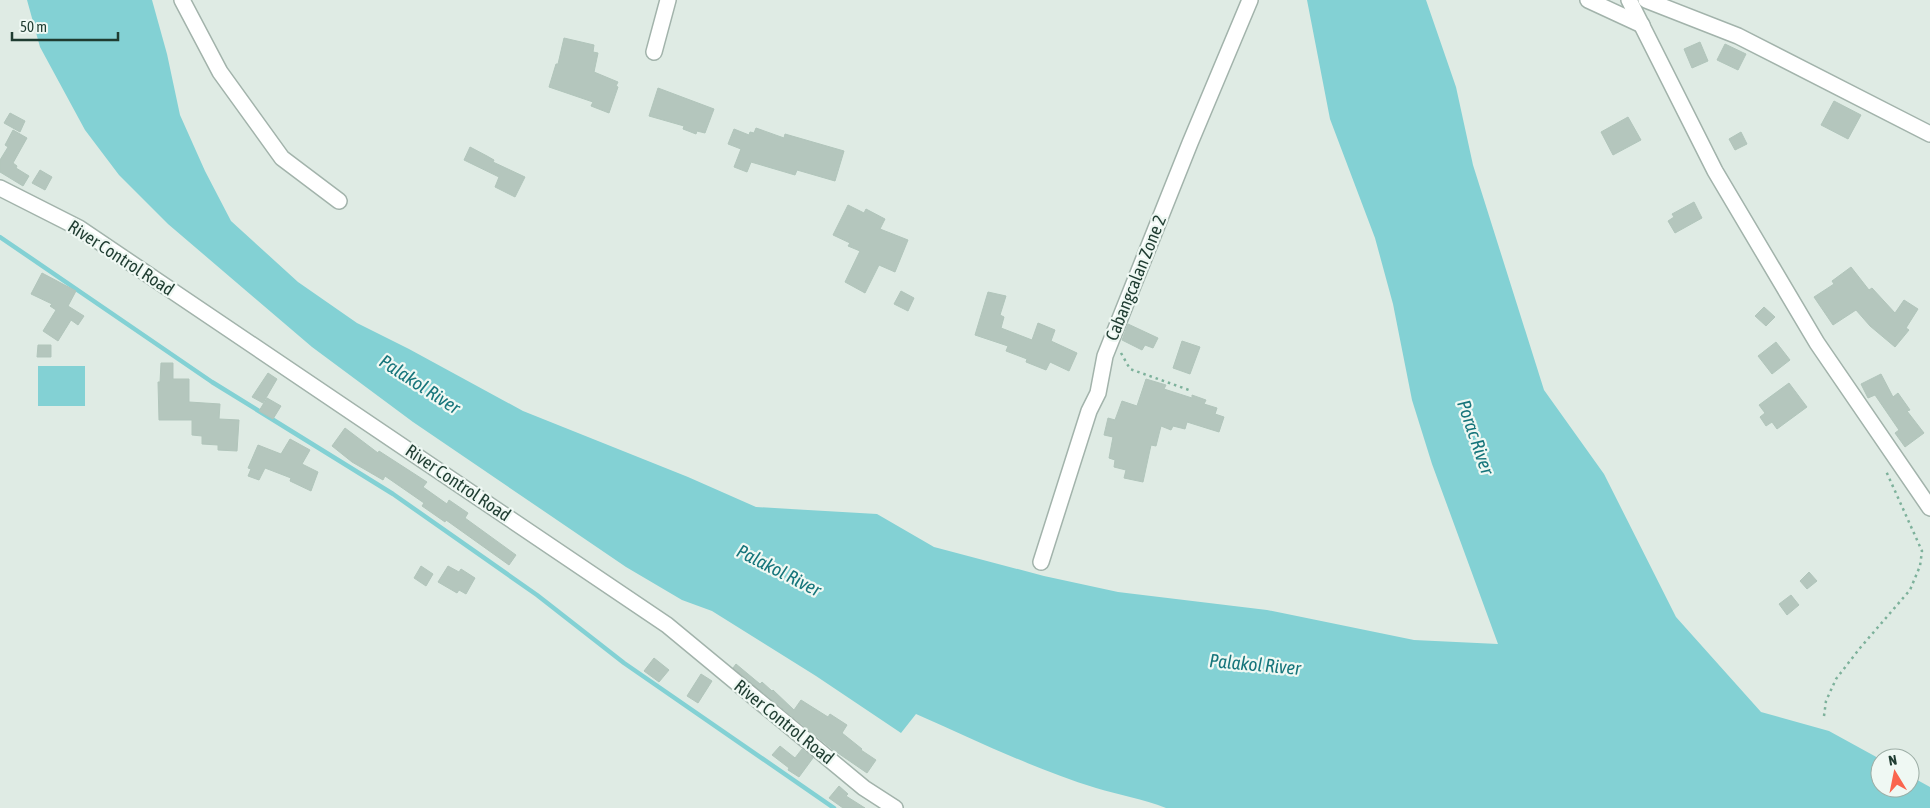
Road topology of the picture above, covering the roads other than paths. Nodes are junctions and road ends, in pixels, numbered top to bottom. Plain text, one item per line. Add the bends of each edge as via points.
1 (182, 0) edge
2 (668, 0) edge
3 (1250, 0) edge
4 (1588, 0) edge
5 (1629, 0) edge
6 (1646, 0) edge
7 (1642, 26) junction
8 (654, 52) dead end
9 (1930, 134) edge
10 (0, 188) edge
11 (339, 201) dead end
12 (1930, 508) edge
13 (1041, 562) dead end
14 (895, 808) edge

1 - 11 street via 220,72 282,158
2 - 8 street
3 - 13 street, Cabangcalan Zone 2 via 1105,356 1098,393 1089,411
4 - 7 street
5 - 7 street
6 - 9 street via 1738,36
7 - 12 street via 1715,171 1816,343
10 - 14 street, River Control Road via 80,228 667,625 864,788

